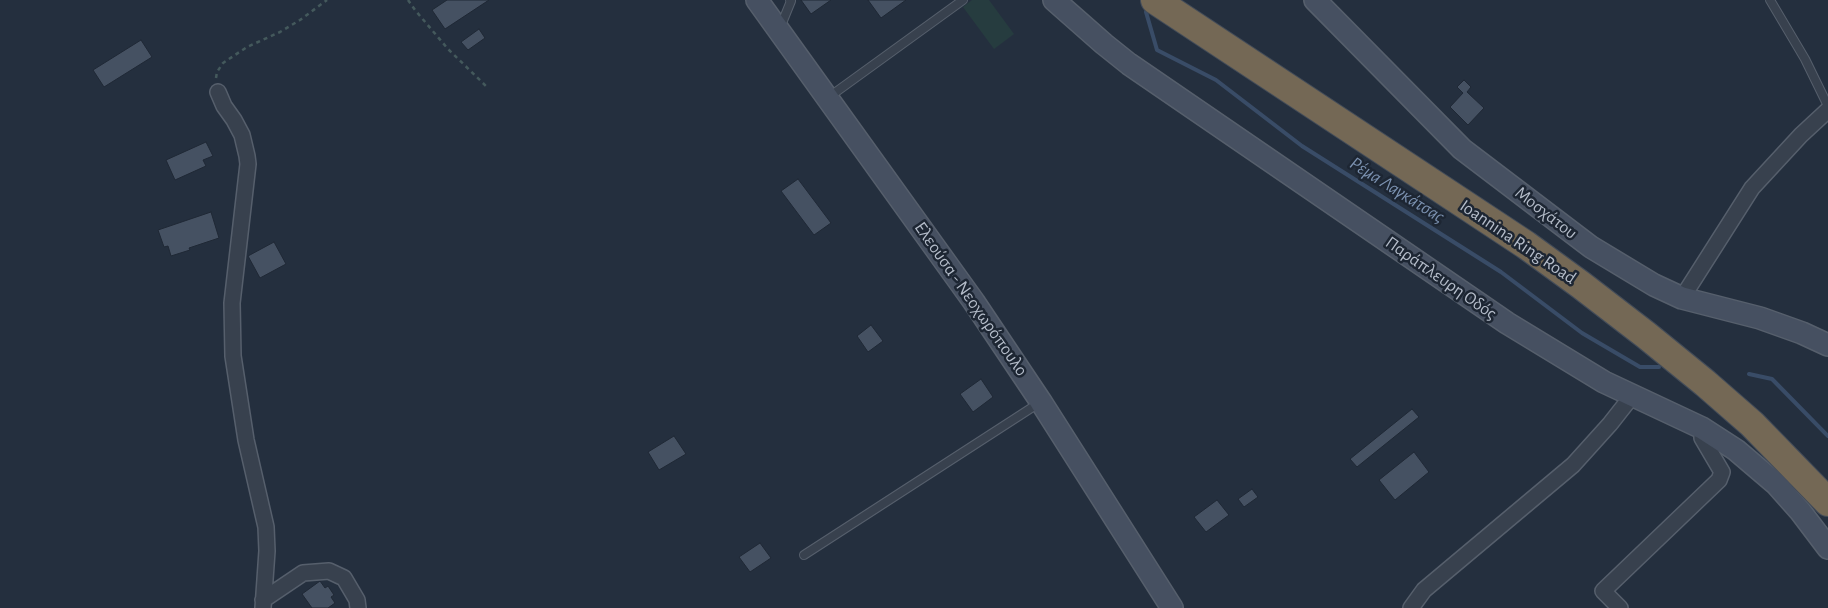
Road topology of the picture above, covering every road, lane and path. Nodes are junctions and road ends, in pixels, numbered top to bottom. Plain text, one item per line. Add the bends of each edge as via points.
1 (327, 0) edge
2 (408, 0) edge
3 (757, 0) edge
4 (790, 0) edge
5 (963, 0) edge
6 (1054, 0) edge
7 (1155, 0) edge
8 (1315, 0) edge
9 (1770, 0) edge
10 (779, 30) junction
11 (487, 87) dead end
12 (218, 92) joint
13 (828, 98) junction
14 (1828, 106) edge
15 (1828, 110) edge
16 (1682, 298) junction
17 (1828, 345) edge
18 (1632, 396) junction
19 (1041, 402) junction
20 (1702, 428) junction
21 (1828, 502) edge
22 (1828, 548) edge
23 (804, 555) dead end
24 (263, 604) edge
25 (358, 608) edge
26 (1172, 608) edge
27 (1410, 608) edge
28 (1620, 608) edge

1 - 12 path via 280,32 247,47 223,63 217,72
2 - 11 path via 448,49
3 - 10 street, Ελεούσα - Νεοχωρόπουλο
4 - 10 lane
5 - 13 lane
6 - 18 street, Παράπλευρη Οδός via 1129,64 1233,137 1507,323
7 - 21 highway, Ioannina Ring Road via 1526,245 1581,285 1646,334 1752,424
8 - 16 street, Μοσχάτου via 1462,149 1591,247
9 - 14 lane
10 - 13 street, Ελεούσα - Νεοχωρόπουλο
12 - 24 street via 242,136 248,164 232,303 233,356 246,440 266,528
13 - 19 street, Ελεούσα - Νεοχωρόπουλο via 974,302
15 - 16 street via 1752,188
16 - 17 street, Μοσχάτου via 1760,318
18 - 20 street, Παράπλευρη Οδός
18 - 27 street via 1572,465 1424,590
19 - 23 lane
19 - 26 street, Ελεούσα - Νεοχωρόπουλο
20 - 22 street, Παράπλευρη Οδός via 1763,472 1800,511
20 - 28 street via 1702,438 1722,472 1720,480 1603,591
24 - 25 street via 303,573 328,571 344,578

